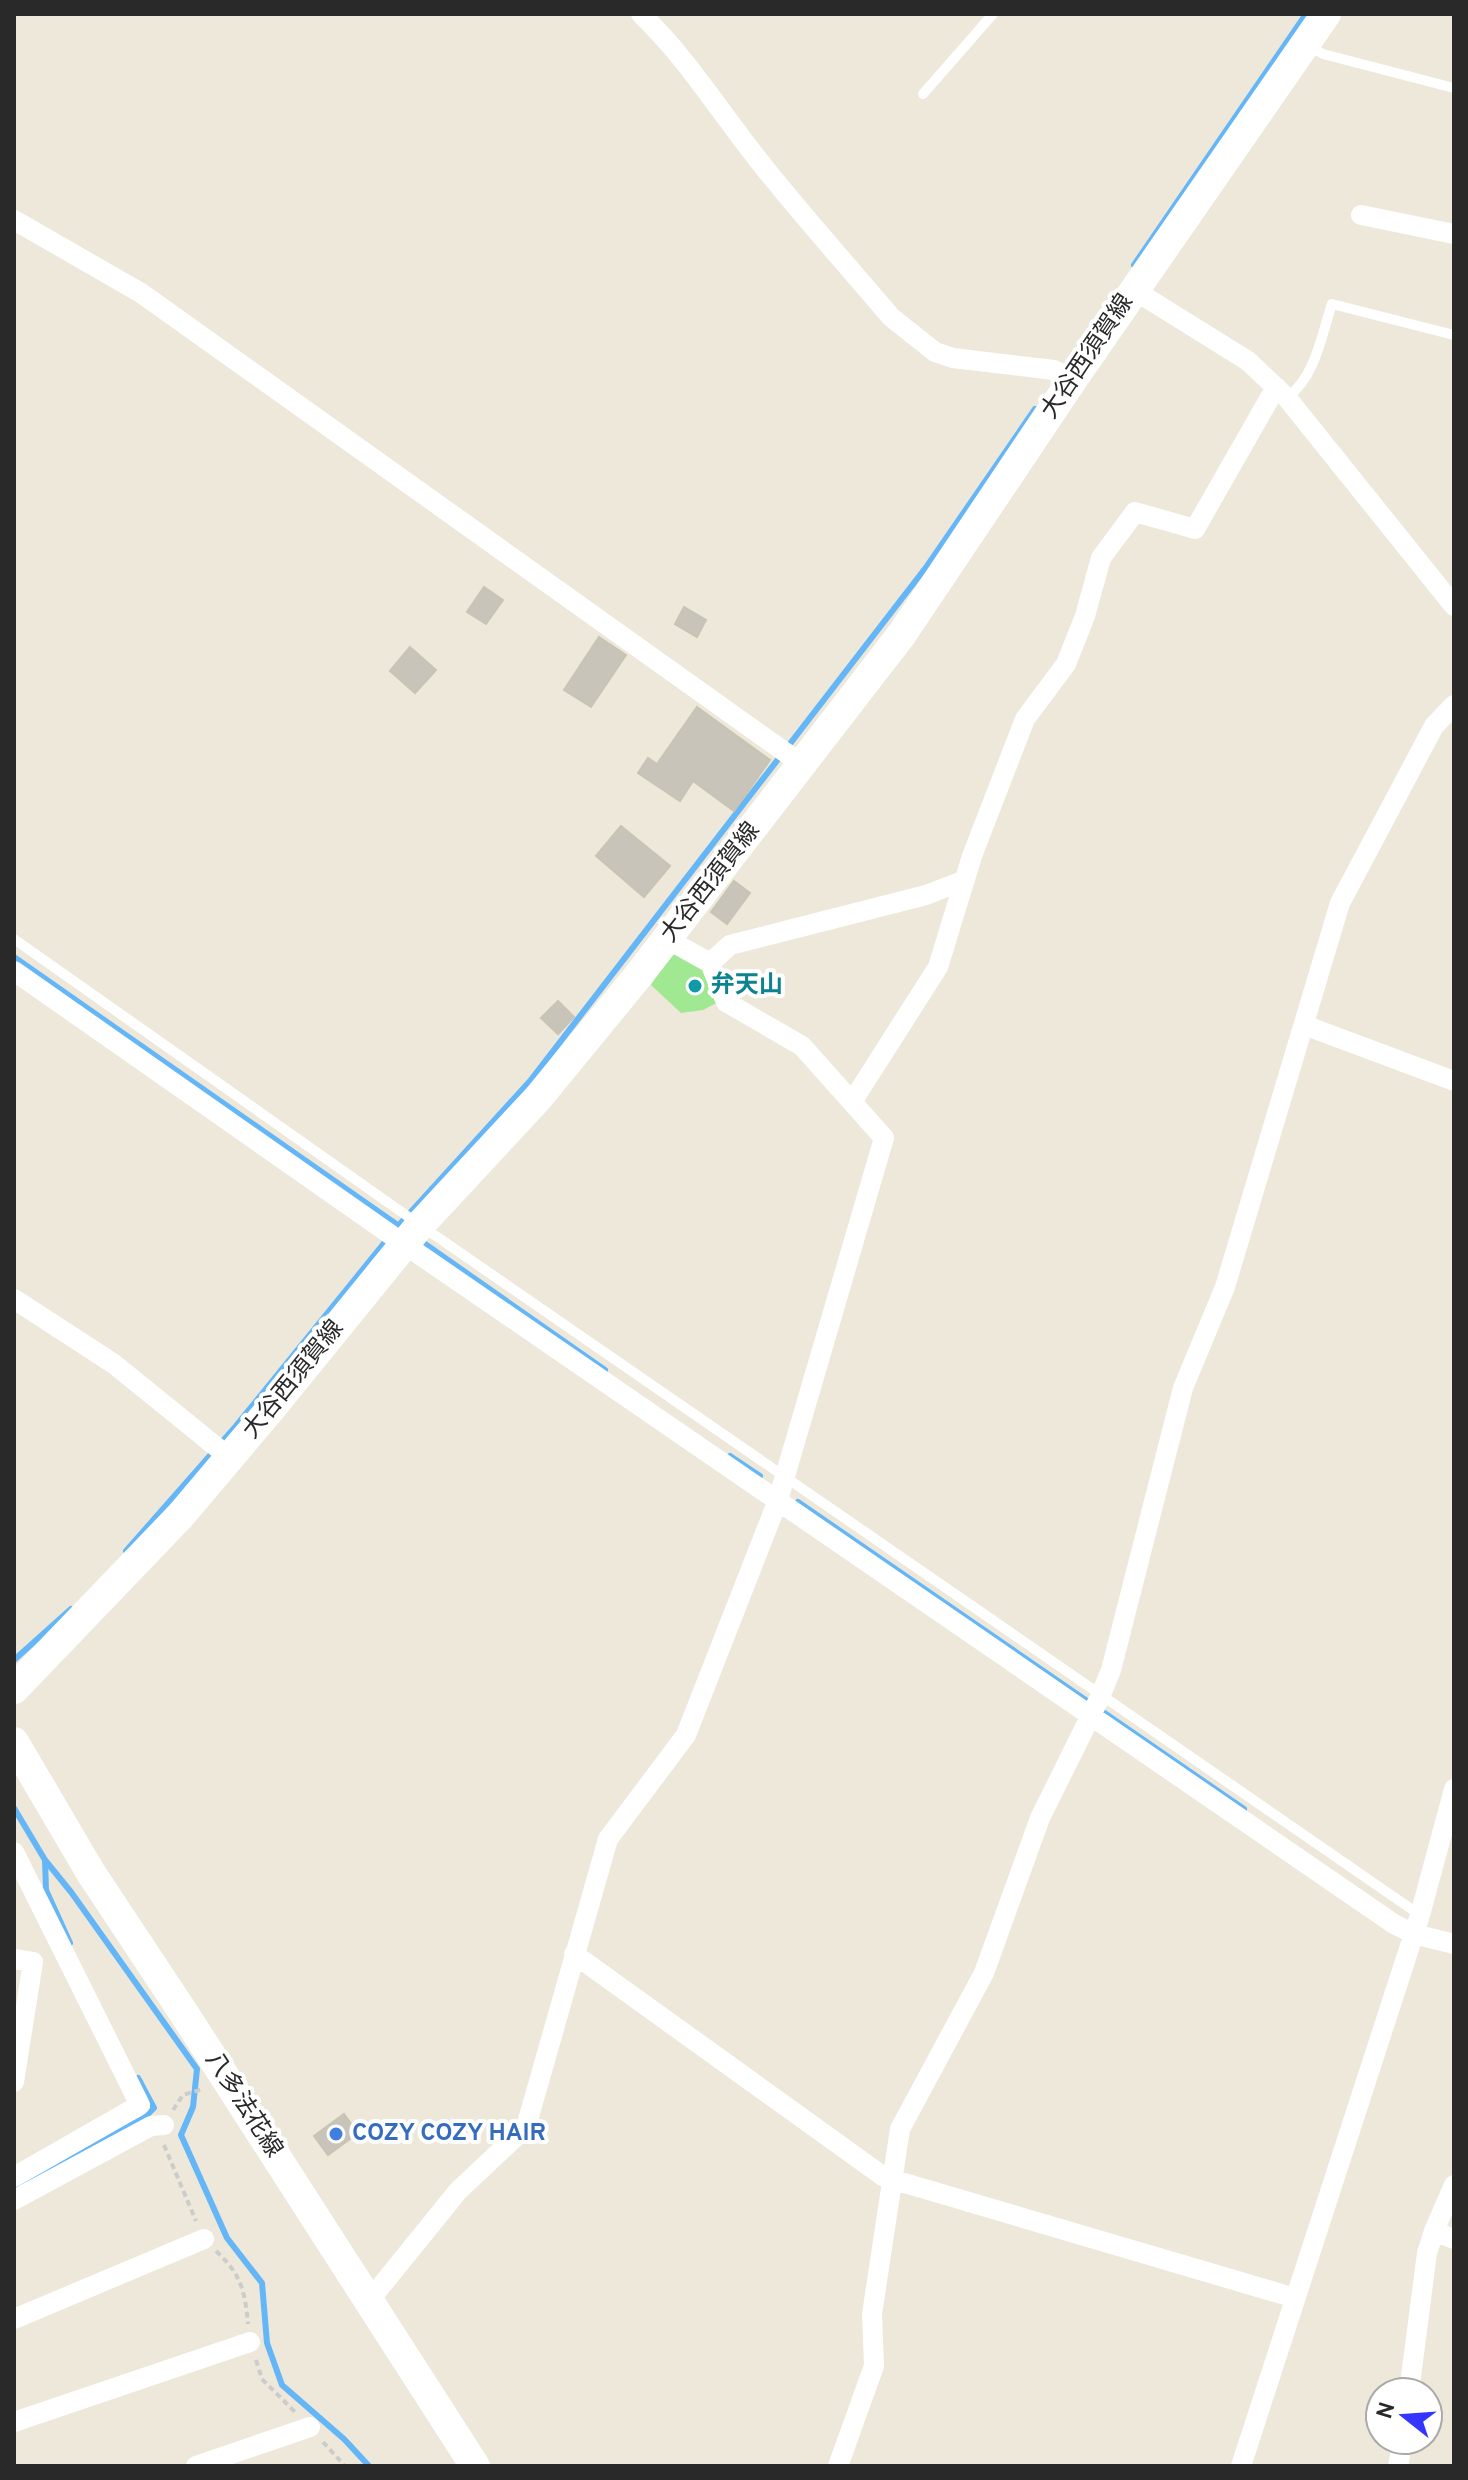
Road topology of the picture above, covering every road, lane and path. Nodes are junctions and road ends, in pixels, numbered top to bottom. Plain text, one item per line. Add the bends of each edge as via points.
1 (641, 14) edge
2 (993, 14) edge
3 (1326, 14) edge
4 (1306, 44) junction
5 (1454, 88) edge
6 (923, 94) dead end
7 (1361, 215) dead end
8 (14, 220) edge
9 (1454, 234) edge
10 (1134, 290) junction
11 (1454, 335) edge
12 (1073, 379) junction
13 (1282, 392) junction
14 (1454, 606) edge
15 (1454, 705) edge
16 (803, 765) junction
17 (965, 880) junction
18 (14, 939) edge
19 (667, 939) junction
20 (710, 963) junction
21 (14, 971) edge
22 (1304, 1025) junction
23 (1454, 1081) edge
24 (852, 1102) junction
25 (412, 1235) junction
26 (14, 1299) edge
27 (230, 1458) junction
28 (784, 1477) junction
29 (778, 1500) junction
30 (14, 1689) edge
31 (1096, 1707) junction
32 (14, 1742) edge
33 (1454, 1789) edge
34 (14, 1852) edge
35 (1417, 1925) junction
36 (1454, 1944) edge
37 (574, 1954) junction
38 (14, 1959) edge
39 (14, 2082) edge
40 (229, 2082) junction
41 (164, 2125) junction
42 (14, 2177) edge
43 (892, 2182) junction
44 (1454, 2185) edge
45 (14, 2200) edge
46 (1434, 2231) junction
47 (204, 2239) junction
48 (1454, 2239) edge
49 (1295, 2298) junction
50 (369, 2301) junction
51 (14, 2319) edge
52 (250, 2342) junction
53 (1411, 2376) edge
54 (14, 2422) edge
55 (310, 2427) junction
56 (196, 2466) edge
57 (345, 2466) edge
58 (475, 2466) edge
59 (838, 2466) edge
60 (1241, 2466) edge

1 - 12 street via 696,75 756,158 914,338 953,358 1054,370
2 - 6 lane
3 - 4 main road, 大谷西須賀線
4 - 5 lane via 1323,54
4 - 10 main road, 大谷西須賀線
7 - 9 street
8 - 16 street via 141,293
10 - 12 main road, 大谷西須賀線
10 - 13 street via 1248,361
11 - 13 lane via 1332,304 1310,373 1300,388
12 - 16 main road, 大谷西須賀線 via 902,634
13 - 14 street
13 - 17 street via 1195,529 1135,512 1101,558 1066,664 1025,719
15 - 22 street via 1434,726 1340,903
16 - 19 main road, 大谷西須賀線
17 - 20 street via 926,895 730,945
17 - 24 street via 938,967
18 - 25 lane
19 - 20 street
19 - 25 main road, 大谷西須賀線 via 538,1098
20 - 24 street via 726,1002 802,1046
21 - 25 street
22 - 23 street
22 - 31 street via 1225,1287 1183,1388 1111,1670
24 - 28 street via 884,1138
25 - 27 main road, 大谷西須賀線
25 - 28 lane
25 - 29 street
26 - 27 street via 114,1364
27 - 30 main road, 大谷西須賀線
28 - 29 street
28 - 31 lane
29 - 31 street
29 - 37 street via 686,1735 608,1839
31 - 35 street via 1394,1924
31 - 43 street via 1040,1818 984,1973 900,2129
32 - 40 main road, 八多法花線 via 91,1873
33 - 35 street
34 - 42 street via 140,2105
35 - 36 street
35 - 49 street
37 - 43 street
37 - 50 street via 526,2127 458,2191
38 - 39 street via 33,1962
40 - 41 path via 183,2095
40 - 50 main road, 八多法花線
41 - 45 street via 151,2126
41 - 47 path via 164,2148
43 - 49 street
43 - 59 street via 872,2314 874,2366
44 - 46 street
46 - 48 street
46 - 53 street
47 - 51 street
47 - 52 path via 234,2267 245,2295
49 - 60 street
50 - 58 main road, 八多法花線
52 - 54 street
52 - 55 path via 262,2379
55 - 56 street
55 - 57 path

